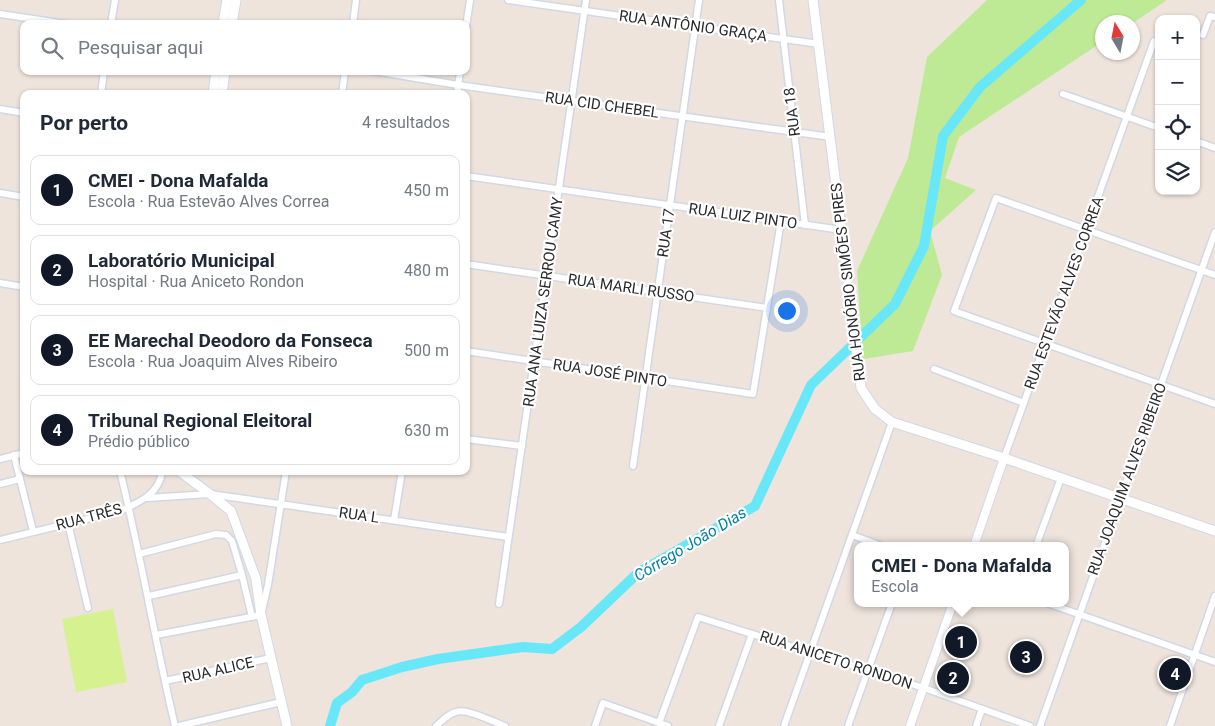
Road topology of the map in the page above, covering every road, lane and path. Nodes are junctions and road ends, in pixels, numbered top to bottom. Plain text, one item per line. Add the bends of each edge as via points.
1 (115, 0) edge
2 (227, 0) edge
3 (236, 0) edge
4 (356, 0) edge
5 (470, 0) edge
6 (508, 0) edge
7 (586, 0) edge
8 (699, 0) edge
9 (778, 0) edge
10 (813, 0) edge
11 (585, 11) junction
12 (0, 14) edge
13 (1215, 17) edge
14 (40, 20) edge
15 (112, 20) edge
16 (224, 20) edge
17 (233, 20) edge
18 (354, 20) edge
19 (467, 20) edge
20 (695, 26) junction
21 (1203, 36) dead end
22 (783, 39) junction
23 (1154, 41) dead end
24 (819, 44) junction
25 (103, 75) edge
26 (215, 75) edge
27 (224, 75) edge
28 (345, 75) edge
29 (398, 75) edge
30 (459, 75) edge
31 (458, 85) junction
32 (102, 90) edge
33 (213, 90) edge
34 (223, 90) edge
35 (343, 90) edge
36 (457, 90) edge
37 (1063, 94) dead end
38 (572, 101) junction
39 (0, 109) edge
40 (20, 112) edge
41 (682, 116) junction
42 (1127, 117) junction
43 (1155, 127) edge
44 (794, 131) junction
45 (831, 137) junction
46 (1200, 142) edge
47 (1215, 148) edge
48 (470, 177) edge
49 (559, 189) junction
50 (0, 193) edge
51 (20, 196) edge
52 (670, 205) junction
53 (781, 221) junction
54 (805, 225) junction
55 (842, 230) junction
56 (1086, 230) junction
57 (1215, 232) edge
58 (470, 265) edge
59 (1201, 270) junction
60 (1215, 275) edge
61 (546, 276) junction
62 (0, 284) edge
63 (20, 286) edge
64 (658, 292) junction
65 (767, 308) junction
66 (1046, 344) junction
67 (470, 352) edge
68 (534, 361) junction
69 (934, 369) dead end
70 (645, 378) junction
71 (1160, 385) junction
72 (1024, 403) junction
73 (1215, 404) edge
74 (892, 422) junction
75 (470, 439) edge
76 (522, 446) junction
77 (20, 454) edge
78 (14, 455) junction
79 (1004, 458) junction
80 (0, 459) edge
81 (633, 466) dead end
82 (121, 475) edge
83 (162, 475) edge
84 (184, 475) edge
85 (285, 475) edge
86 (401, 475) edge
87 (1061, 478) junction
88 (20, 480) junction
89 (0, 484) edge
90 (210, 494) junction
91 (146, 498) junction
92 (1120, 499) junction
93 (281, 504) junction
94 (129, 507) junction
95 (394, 520) junction
96 (68, 523) junction
97 (1215, 531) edge
98 (33, 532) junction
99 (852, 535) junction
100 (508, 537) junction
101 (0, 540) edge
102 (871, 542) edge
103 (975, 542) edge
104 (1037, 542) edge
105 (139, 554) junction
106 (242, 575) junction
107 (149, 596) junction
108 (1215, 596) edge
109 (499, 604) dead end
110 (891, 607) edge
111 (952, 607) edge
112 (1058, 607) edge
113 (88, 608) dead end
114 (1078, 614) junction
115 (256, 616) junction
116 (752, 634) junction
117 (156, 636) junction
118 (810, 652) junction
119 (1195, 655) junction
120 (271, 658) junction
121 (1215, 662) edge
122 (868, 670) junction
123 (165, 681) junction
124 (924, 688) junction
125 (281, 702) junction
126 (982, 709) junction
127 (659, 723) junction
128 (177, 726) edge
129 (287, 726) edge
130 (436, 726) edge
131 (503, 726) edge
132 (595, 726) edge
133 (668, 726) edge
134 (718, 726) edge
135 (784, 726) edge
136 (848, 726) edge
137 (910, 726) edge
138 (976, 726) edge
139 (1030, 726) edge
140 (1040, 726) edge
141 (1170, 726) edge

1 - 15 street
2 - 16 main road
3 - 17 main road
4 - 18 street
5 - 19 street
6 - 11 street, RUA ANTÔNIO GRAÇA
7 - 11 street, RUA ANA LUIZA SERROU CAMY
8 - 20 street, RUA 17
9 - 22 street, RUA 18
10 - 24 main road, RUA HONÓRIO SIMÕES PIRES
11 - 20 street, RUA ANTÔNIO GRAÇA
11 - 38 street, RUA ANA LUIZA SERROU CAMY
12 - 14 street
13 - 21 street via 1210,16
20 - 22 street, RUA ANTÔNIO GRAÇA
20 - 41 street, RUA 17
22 - 24 street, RUA ANTÔNIO GRAÇA
22 - 44 street, RUA 18
23 - 42 street, RUA ESTEVÃO ALVES CORREA
24 - 45 main road, RUA HONÓRIO SIMÕES PIRES
25 - 32 street
26 - 33 main road
27 - 34 main road
28 - 35 street
29 - 31 street, RUA CID CHEBEL
30 - 31 street
31 - 36 street
31 - 38 street, RUA CID CHEBEL
37 - 42 street
38 - 41 street, RUA CID CHEBEL
38 - 49 street, RUA ANA LUIZA SERROU CAMY
39 - 40 street
41 - 44 street, RUA CID CHEBEL
41 - 52 street, RUA 17
42 - 43 street
42 - 56 street, RUA ESTEVÃO ALVES CORREA
44 - 45 street, RUA CID CHEBEL
44 - 54 street, RUA 18
45 - 55 main road, RUA HONÓRIO SIMÕES PIRES
46 - 47 street
48 - 49 street, RUA LUIZ PINTO
49 - 52 street, RUA LUIZ PINTO
49 - 61 street, RUA ANA LUIZA SERROU CAMY
50 - 51 street
52 - 53 street, RUA LUIZ PINTO
52 - 64 street, RUA 17
53 - 54 street, RUA LUIZ PINTO
53 - 65 street
54 - 55 street, RUA LUIZ PINTO
55 - 74 main road, RUA HONÓRIO SIMÕES PIRES via 861,388 875,410
56 - 59 street
56 - 66 street, RUA ESTEVÃO ALVES CORREA
56 - 66 street via 996,198 954,311
57 - 59 street, RUA JOAQUIM ALVES RIBEIRO
58 - 61 street, RUA MARLI RUSSO
59 - 60 street
59 - 71 street, RUA JOAQUIM ALVES RIBEIRO
61 - 64 street, RUA MARLI RUSSO
61 - 68 street, RUA ANA LUIZA SERROU CAMY
62 - 63 street
64 - 65 street, RUA MARLI RUSSO
64 - 70 street, RUA 17
65 - 70 street, RUA JOSÉ PINTO via 753,394
66 - 71 street
66 - 72 street, RUA ESTEVÃO ALVES CORREA
67 - 68 street, RUA JOSÉ PINTO
68 - 70 street, RUA JOSÉ PINTO
68 - 76 street, RUA ANA LUIZA SERROU CAMY
69 - 72 street
70 - 81 street, RUA 17
71 - 73 street
71 - 92 street, RUA JOAQUIM ALVES RIBEIRO
72 - 79 street, RUA ESTEVÃO ALVES CORREA
74 - 79 main road, RUA HONÓRIO SIMÕES PIRES
74 - 99 street
75 - 76 street
76 - 100 street, RUA ANA LUIZA SERROU CAMY
77 - 78 street
78 - 80 street
78 - 88 street
79 - 87 main road, RUA HONÓRIO SIMÕES PIRES
79 - 103 street, RUA ESTEVÃO ALVES CORREA
82 - 94 street
83 - 91 street, RUA TRÊS via 156,488
84 - 90 main road
85 - 93 street
86 - 95 street
87 - 92 main road, RUA HONÓRIO SIMÕES PIRES
87 - 104 street
88 - 89 street
88 - 98 street
90 - 91 street
90 - 93 street, RUA L
90 - 115 main road via 231,511 256,579
91 - 94 street, RUA TRÊS
92 - 97 main road, RUA HONÓRIO SIMÕES PIRES
92 - 114 street, RUA JOAQUIM ALVES RIBEIRO
93 - 95 street, RUA L
93 - 115 street via 268,586
94 - 96 street, RUA TRÊS
94 - 105 street
95 - 100 street, RUA L
96 - 98 street, RUA TRÊS
96 - 113 street
98 - 101 street, RUA TRÊS
99 - 102 street
99 - 118 street
100 - 109 street, RUA ANA LUIZA SERROU CAMY
105 - 106 street via 216,534 226,535 232,541
105 - 107 street
106 - 107 street
106 - 115 street
107 - 117 street
108 - 119 street
110 - 122 street
111 - 124 street
112 - 114 street
114 - 119 street
114 - 140 street, RUA JOAQUIM ALVES RIBEIRO
115 - 117 street
115 - 120 main road
116 - 118 street, RUA ANICETO RONDON
116 - 127 street, RUA ANICETO RONDON via 698,617
116 - 134 street
117 - 123 street
118 - 122 street, RUA ANICETO RONDON
118 - 135 street
119 - 121 street
119 - 141 street
120 - 123 street, RUA ALICE
120 - 125 main road
122 - 124 street, RUA ANICETO RONDON
122 - 136 street
123 - 128 street
124 - 126 street, RUA ANICETO RONDON
124 - 137 street
125 - 128 street
125 - 129 main road
126 - 138 street
126 - 139 street, RUA ANICETO RONDON
127 - 132 street via 603,703
127 - 133 street
130 - 131 street via 457,711 466,711

